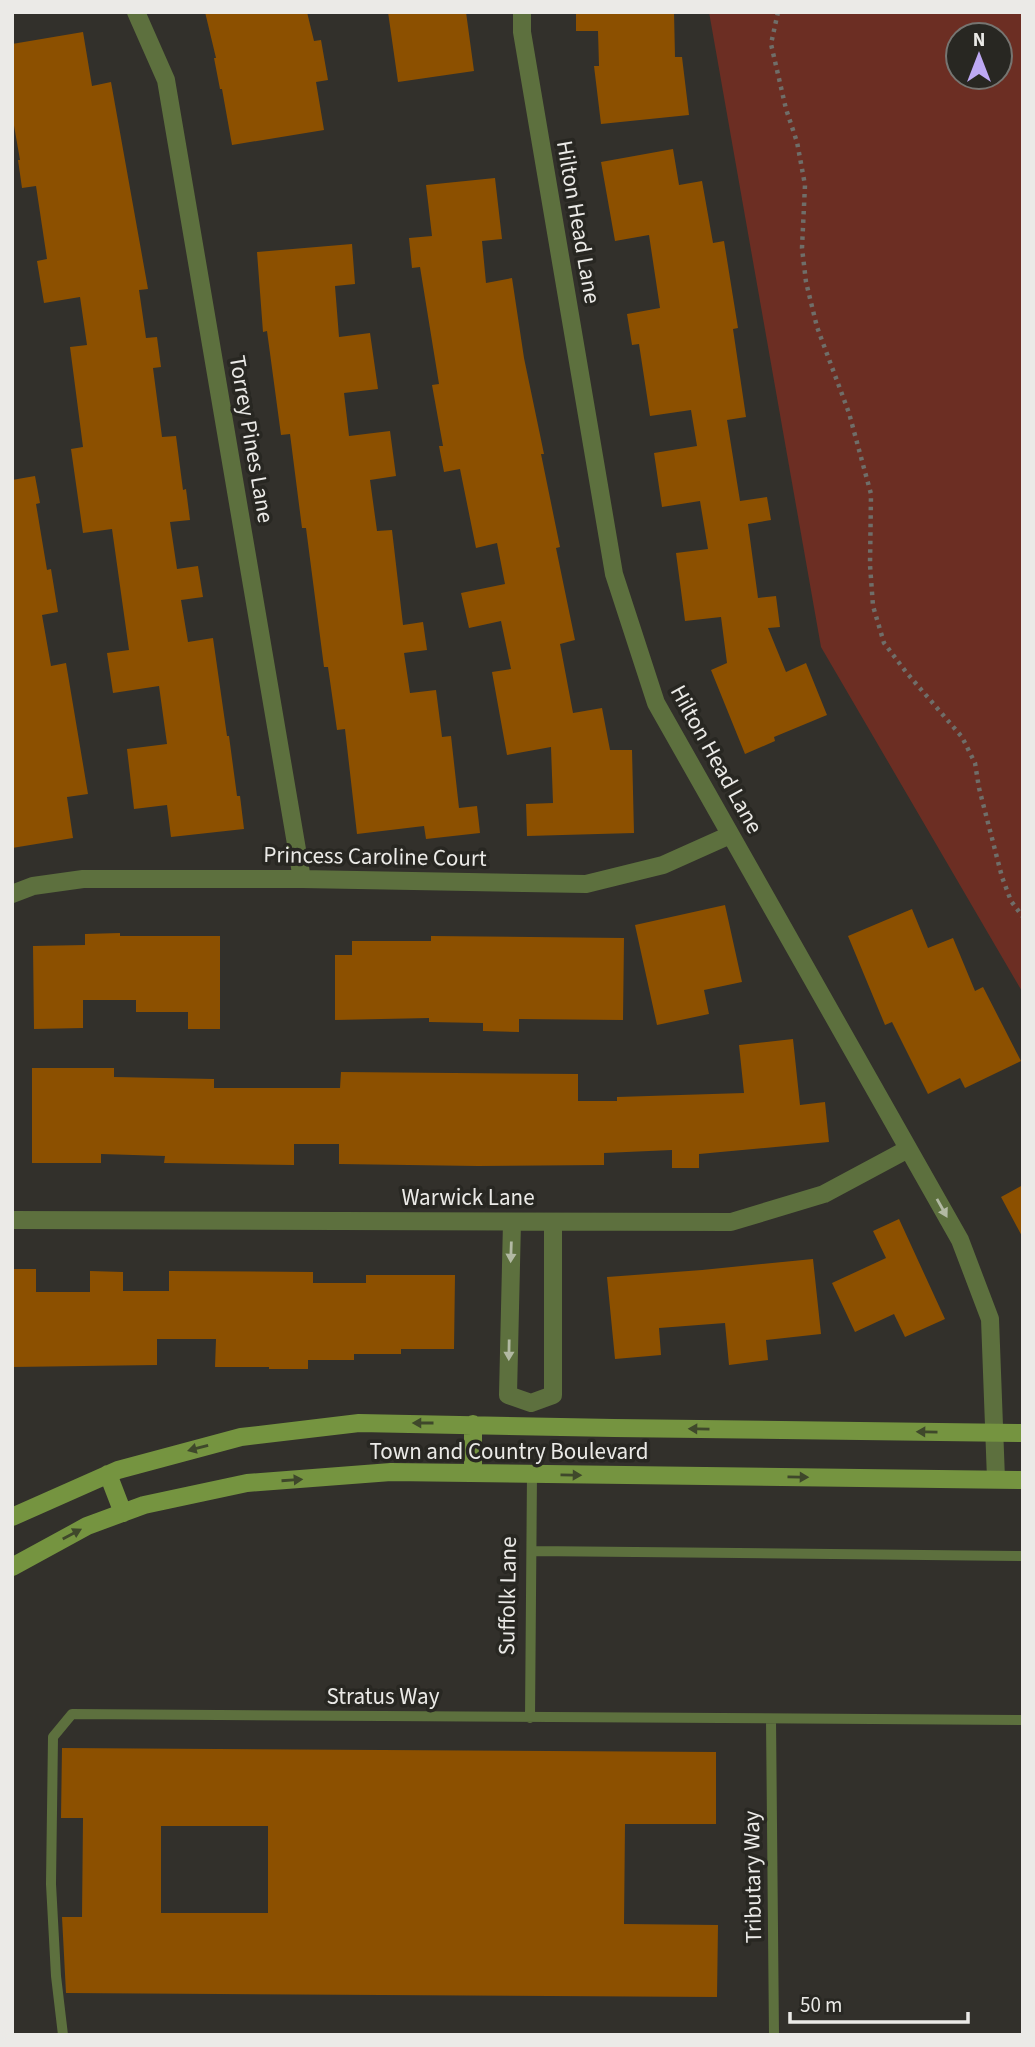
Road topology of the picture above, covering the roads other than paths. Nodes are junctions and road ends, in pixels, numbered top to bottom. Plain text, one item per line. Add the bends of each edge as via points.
1 (136, 12) edge
2 (522, 12) edge
3 (730, 835) junction
4 (302, 879) junction
5 (12, 894) edge
6 (908, 1149) junction
7 (12, 1220) edge
8 (512, 1222) junction
9 (553, 1222) junction
10 (531, 1403) junction
11 (473, 1424) junction
12 (531, 1426) junction
13 (995, 1432) junction
14 (1023, 1433) edge
15 (108, 1474) junction
16 (473, 1474) junction
17 (532, 1474) junction
18 (996, 1479) junction
19 (1023, 1480) edge
20 (123, 1513) junction
21 (12, 1517) edge
22 (532, 1551) junction
23 (1023, 1556) edge
24 (12, 1567) edge
25 (530, 1718) junction
26 (771, 1719) junction
27 (1023, 1720) edge
28 (63, 2035) edge
29 (774, 2035) edge

1 - 4 street, Torrey Pines Lane via 166,80
2 - 3 street, Hilton Head Lane via 614,574 656,703
3 - 4 street, Princess Caroline Court via 663,865 586,884
3 - 6 street, Hilton Head Lane
4 - 5 street, Princess Caroline Court via 83,879
6 - 9 street, Warwick Lane via 824,1194 731,1222
6 -> 13 street, Hilton Head Lane via 960,1240 990,1319
7 - 8 street, Warwick Lane
8 - 9 street, Warwick Lane
8 -> 10 street via 508,1395
9 - 10 street via 553,1395
10 - 12 street
11 - 12 main road, Town and Country Boulevard
11 -> 15 main road, Town and Country Boulevard via 359,1423 241,1437
11 - 16 main road
13 -> 12 main road, Town and Country Boulevard
13 - 14 main road, Town and Country Boulevard
13 - 18 street, Hilton Head Lane
15 - 20 main road
15 - 21 main road, Town and Country Boulevard
16 - 17 main road, Town and Country Boulevard
20 -> 16 main road, Town and Country Boulevard via 247,1483 391,1472
17 -> 18 main road, Town and Country Boulevard
17 - 22 lane, Suffolk Lane
18 - 19 main road, Town and Country Boulevard
24 -> 20 main road, Town and Country Boulevard via 87,1526
22 - 23 lane
22 - 25 lane, Suffolk Lane
25 - 26 lane, Stratus Way
25 - 28 lane, Stratus Way via 72,1714 53,1737 51,1884
26 - 27 lane, Stratus Way
26 - 29 lane, Tributary Way

